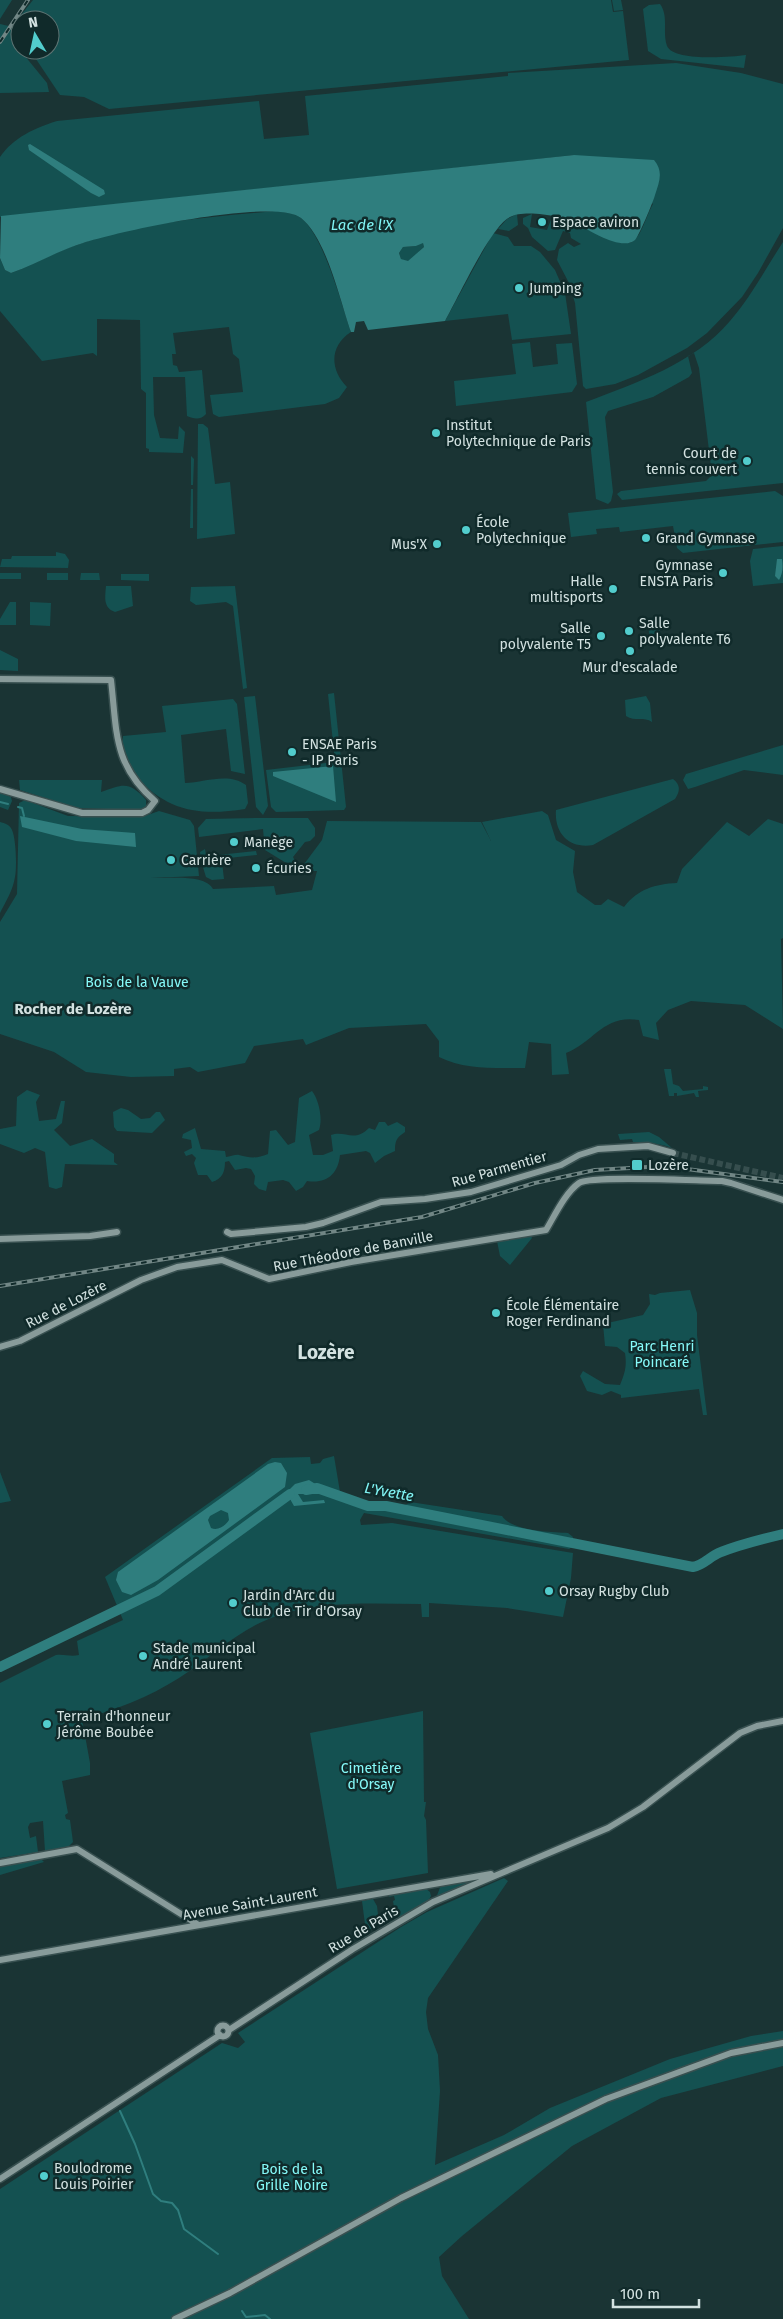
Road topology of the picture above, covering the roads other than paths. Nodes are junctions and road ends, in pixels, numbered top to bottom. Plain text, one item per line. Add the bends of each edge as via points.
1 (0, 679) edge
2 (0, 789) edge
3 (673, 1153) tunnel mouth
4 (783, 1200) edge
5 (117, 1232) dead end
6 (227, 1232) dead end
7 (0, 1239) edge
8 (141, 1280) joint
9 (0, 1347) edge
10 (783, 1721) edge
11 (0, 1862) edge
12 (504, 1871) junction
13 (197, 1924) junction
14 (0, 1960) edge
15 (783, 2043) edge
16 (0, 2180) edge
17 (175, 2319) edge

1 - 2 main road via 111,680 121,756 136,782 156,801 142,813 82,813
3 - 6 main road, Rue Parmentier via 656,1147 598,1149 561,1165 471,1192 431,1199 381,1202 306,1227
4 - 8 main road, Rue Théodore de Banville via 731,1182 589,1180 577,1185 546,1230 360,1260 269,1279 222,1260 177,1267
5 - 7 main road
8 - 9 main road, Rue de Lozère via 20,1341
10 - 12 main road, Rue de Paris via 740,1733 643,1807 608,1828
11 - 13 main road via 77,1849
12 - 13 main road, Avenue Saint-Laurent
12 - 16 main road, Rue de Paris via 433,1902 382,1931 229,2030 226,2036 220,2035
13 - 14 main road, Avenue Saint-Laurent
15 - 17 main road via 731,2052 606,2099 401,2198 230,2294

